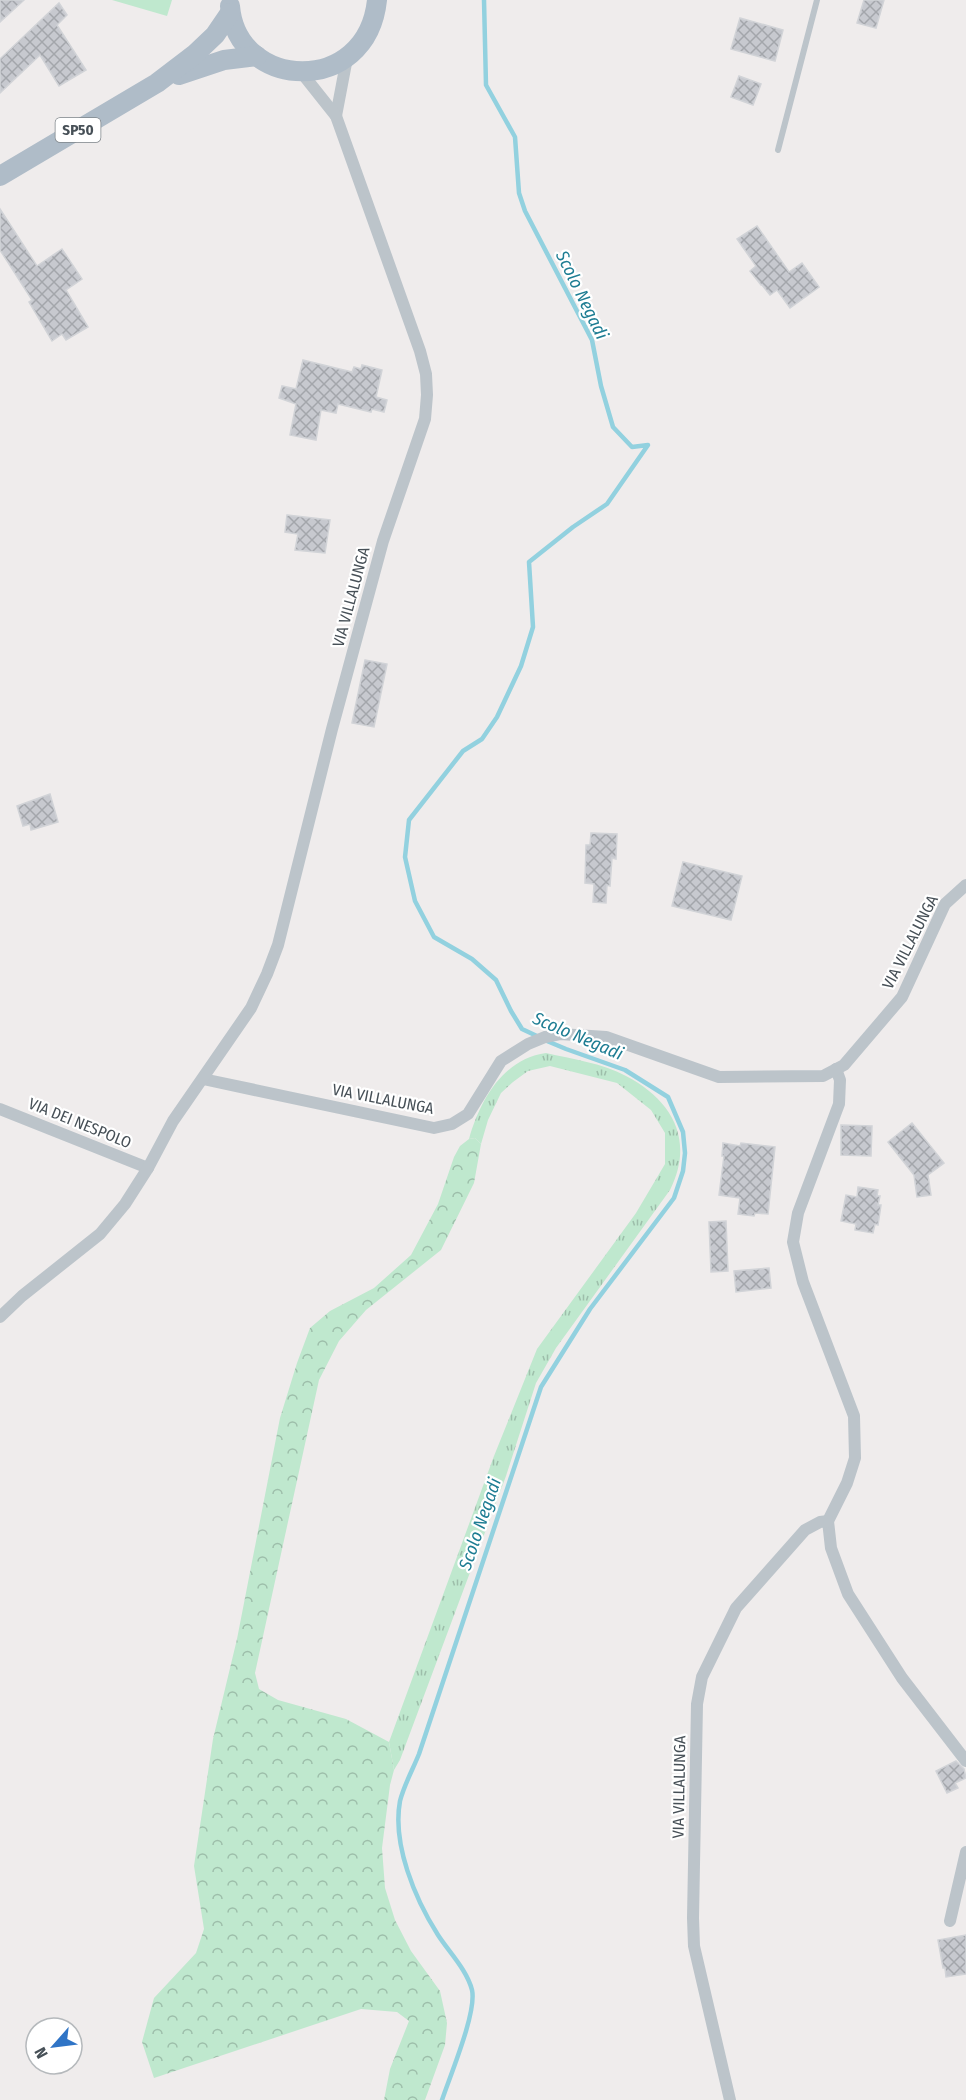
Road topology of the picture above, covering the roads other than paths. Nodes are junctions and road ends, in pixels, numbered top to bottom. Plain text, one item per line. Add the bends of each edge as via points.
1 (376, 0) edge
2 (817, 0) edge
3 (230, 7) edge
4 (257, 56) junction
5 (346, 58) junction
6 (301, 72) junction
7 (157, 83) junction
8 (336, 116) junction
9 (778, 150) dead end
10 (0, 176) edge
11 (966, 885) edge
12 (836, 1069) junction
13 (203, 1079) junction
14 (0, 1109) edge
15 (148, 1168) junction
16 (0, 1317) edge
17 (828, 1521) junction
18 (966, 1761) edge
19 (966, 1852) edge
20 (950, 1922) dead end
21 (730, 2100) edge

1 - 5 main road, SP50 via 375,17 365,39
2 - 9 lane
3 - 4 main road, SP50 via 235,27
3 - 7 main road, SP50 via 215,35
4 - 6 main road, SP50 via 277,68
4 - 7 main road, SP50 via 224,60
5 - 6 main road, SP50 via 325,69
5 - 8 street
6 - 8 street
7 - 10 main road, SP50
8 - 13 street, VIA VILLALUNGA via 420,351 426,374 425,419 383,541 278,945 251,1008
11 - 12 street, VIA VILLALUNGA via 945,904 902,997 844,1065
12 - 13 street, VIA VILLALUNGA via 823,1076 719,1077 606,1037 560,1034 528,1044 501,1061 468,1114 452,1124 434,1128
12 - 17 street via 840,1080 839,1104 798,1214 794,1242 803,1282 854,1416 855,1458
13 - 15 street, VIA VILLALUNGA via 173,1121
14 - 15 street, VIA DEI NESPOLO
15 - 16 street, VIA VILLALUNGA via 100,1234
17 - 18 street via 831,1548 849,1594 902,1678
17 - 21 street, VIA VILLALUNGA via 805,1530 736,1608 702,1677 694,1946
19 - 20 street

